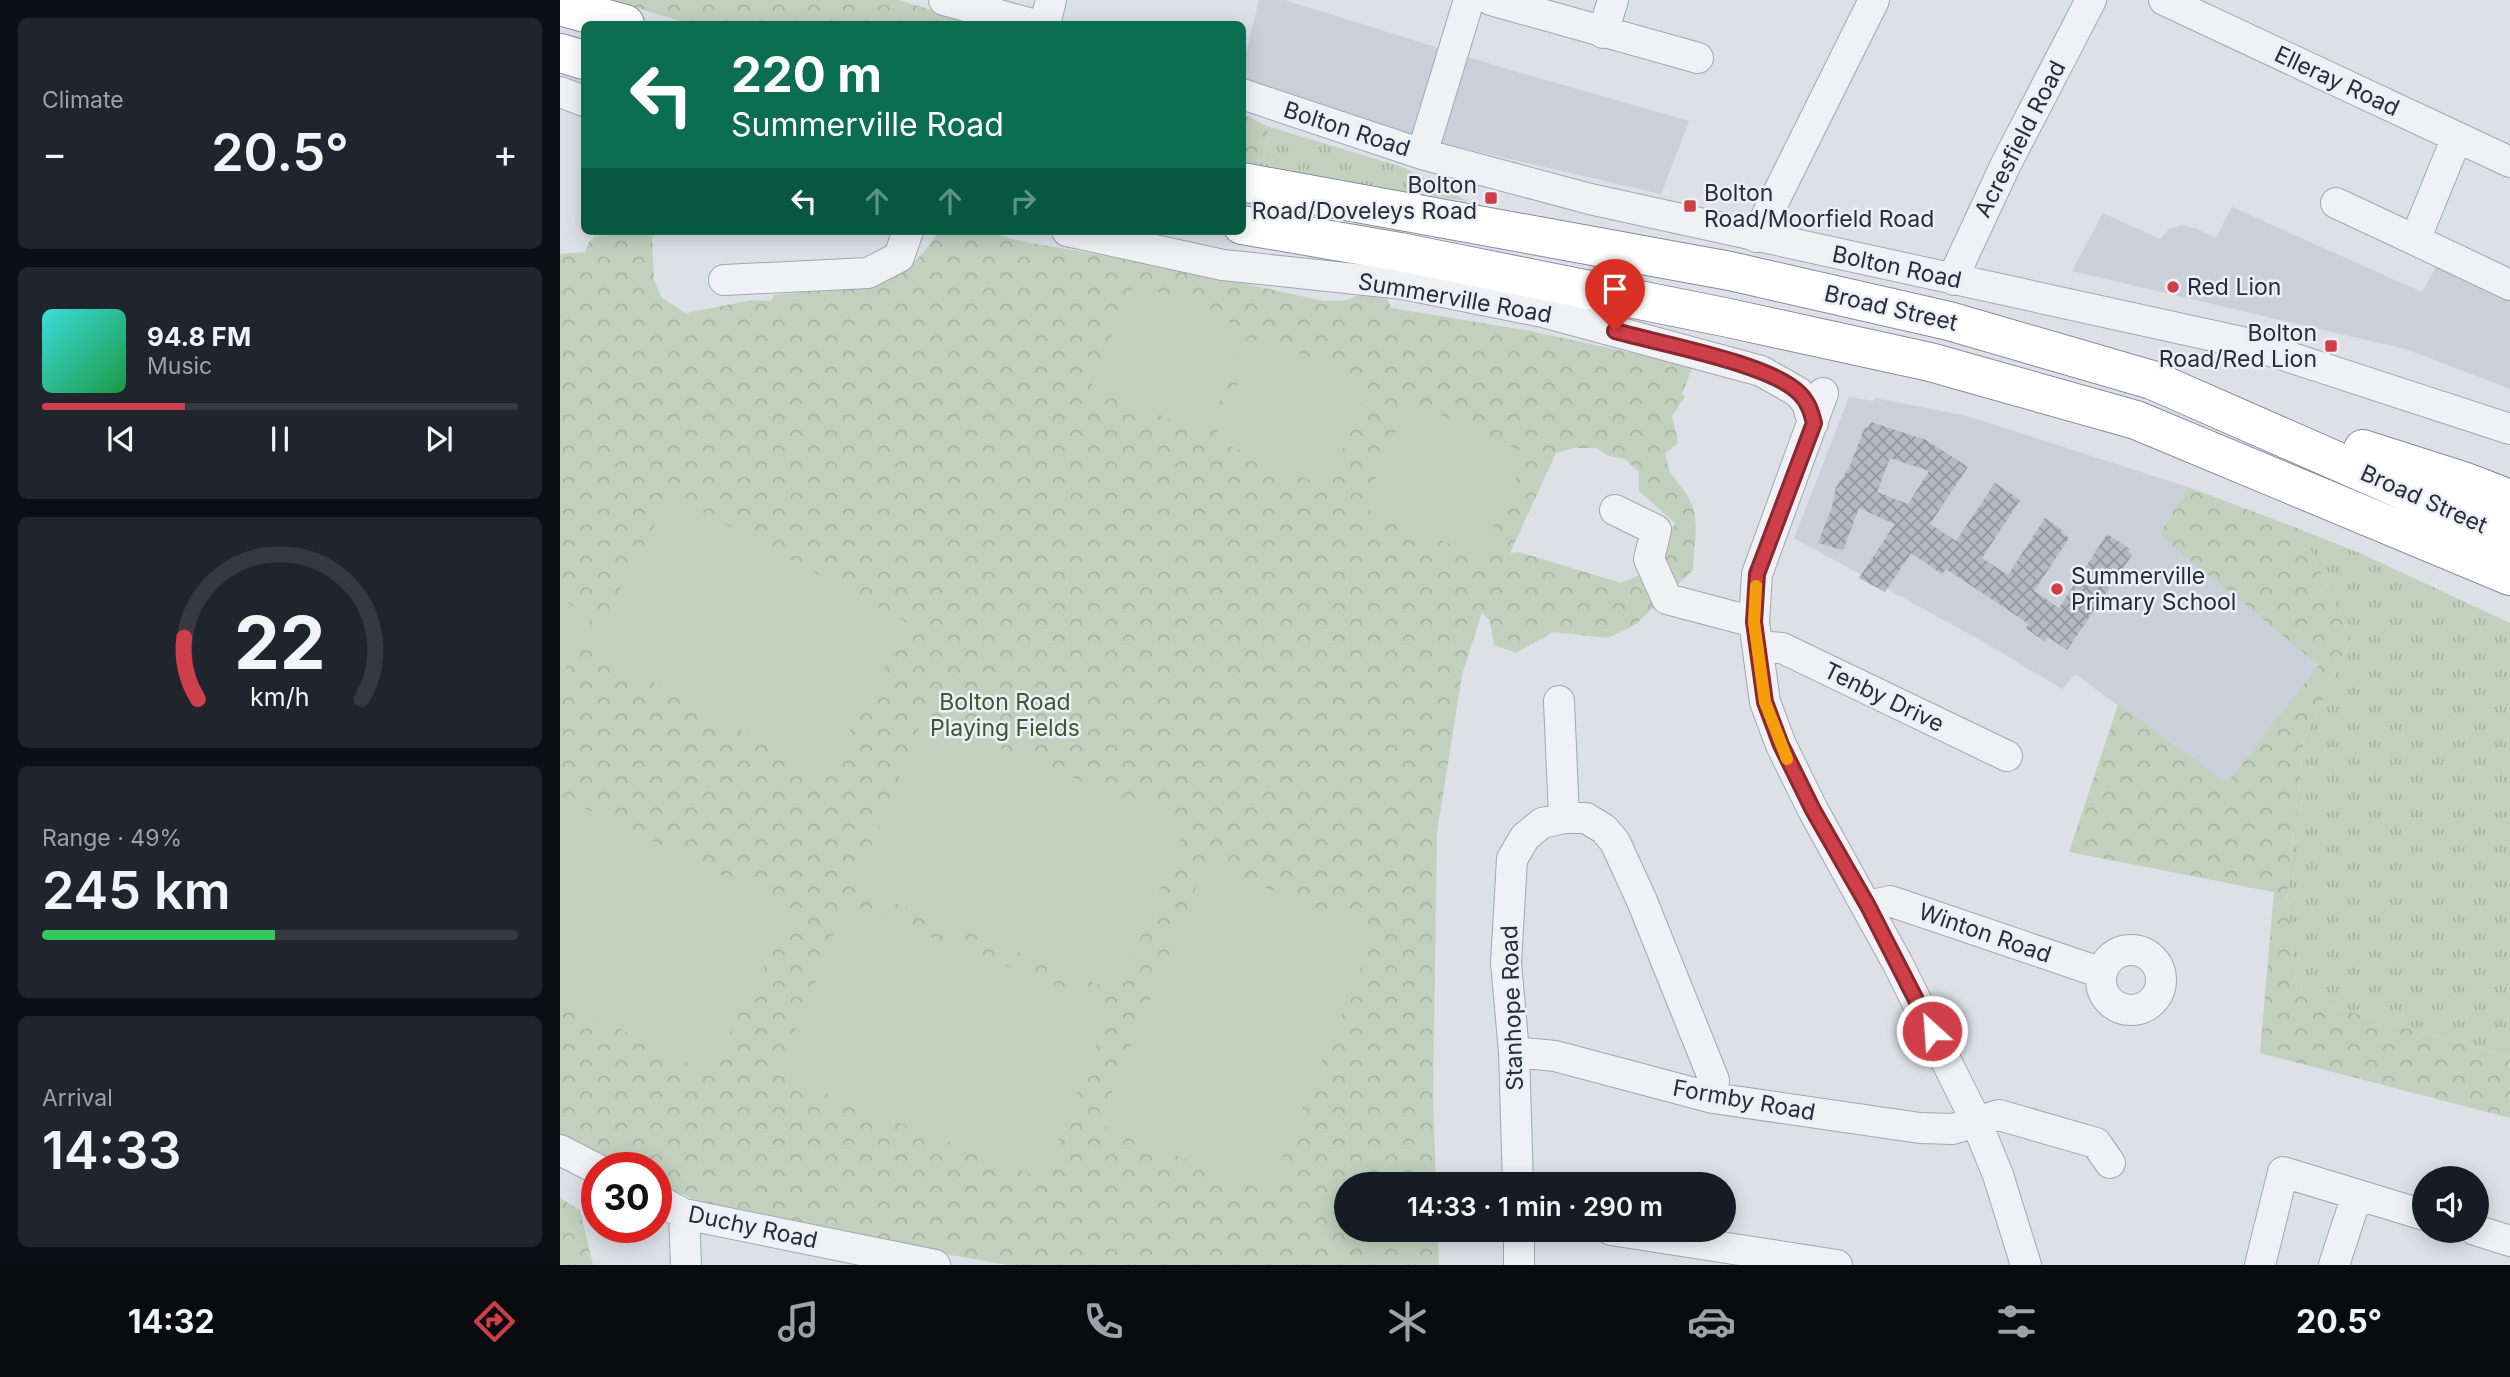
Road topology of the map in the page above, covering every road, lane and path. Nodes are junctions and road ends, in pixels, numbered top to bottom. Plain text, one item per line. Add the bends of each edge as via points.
1 (944, 0) edge
2 (1051, 0) edge
3 (1469, 0) edge
4 (1491, 0) edge
5 (1613, 0) edge
6 (1874, 0) edge
7 (2091, 0) edge
8 (2164, 0) edge
9 (560, 6) edge
10 (614, 21) edge
11 (1021, 21) edge
12 (1046, 21) edge
13 (1603, 33) junction
14 (560, 52) edge
15 (1698, 58) dead end
16 (581, 59) edge
17 (560, 92) edge
18 (1246, 95) edge
19 (581, 100) edge
20 (2456, 137) junction
21 (1422, 153) junction
22 (2510, 162) edge
23 (1246, 183) edge
24 (2336, 203) dead end
25 (1246, 226) edge
26 (907, 235) edge
27 (1085, 235) edge
28 (1756, 237) junction
29 (2415, 240) junction
30 (1954, 280) junction
31 (724, 281) dead end
32 (2510, 285) edge
33 (2152, 380) junction
34 (1823, 393) dead end
35 (1814, 423) junction
36 (2510, 429) edge
37 (2510, 499) edge
38 (1615, 510) dead end
39 (2510, 537) edge
40 (2510, 576) edge
41 (1756, 634) junction
42 (1559, 701) dead end
43 (2007, 756) dead end
44 (1564, 818) junction
45 (1868, 906) junction
46 (2102, 973) dead end
47 (1514, 1052) junction
48 (1713, 1098) junction
49 (1976, 1121) junction
50 (560, 1150) edge
51 (581, 1161) edge
52 (2110, 1163) dead end
53 (1518, 1172) edge
54 (2357, 1195) junction
55 (672, 1208) edge
56 (2412, 1211) edge
57 (684, 1214) junction
58 (2489, 1234) edge
59 (2510, 1241) edge
60 (1519, 1242) edge
61 (1688, 1242) edge
62 (887, 1260) edge
63 (687, 1265) edge
64 (935, 1265) edge
65 (1519, 1265) edge
66 (1837, 1265) edge
67 (2026, 1265) edge
68 (2260, 1265) edge
69 (2334, 1265) edge

1 - 11 street
2 - 12 street
3 - 21 street
4 - 13 street
5 - 13 street
6 - 28 street
7 - 30 street, Acresfield Road via 2006,164
8 - 20 street, Elleray Road
9 - 10 highway
13 - 15 street
14 - 16 highway
17 - 19 street
18 - 21 street, Bolton Road
20 - 22 street, Elleray Road
20 - 29 street
21 - 28 street, Bolton Road via 1590,199
23 - 33 highway, Broad Street via 1730,271 1949,321
24 - 29 street
25 - 40 highway, Broad Street via 1710,314 1943,366 2136,420
26 - 31 street via 899,257 868,273
27 - 35 street, Summerville Road via 1223,265 1403,284 1544,312 1761,371 1798,392
28 - 30 street, Bolton Road
29 - 32 street
30 - 36 street, Bolton Road via 2246,343
33 - 37 highway
33 - 39 highway, Broad Street
34 - 35 street
35 - 41 street via 1757,574
38 - 41 street, Tenby Drive via 1656,530 1649,559 1667,599
41 - 43 street, Tenby Drive
41 - 45 street via 1765,702 1781,745
42 - 44 street
44 - 47 street, Stanhope Road via 1542,823 1525,837 1512,859 1506,964
44 - 48 street via 1586,818 1615,842 1714,1080
45 - 46 street, Winton Road via 1890,901
45 - 49 street
47 - 48 street, Formby Road via 1555,1056
47 - 53 street, Stanhope Road
48 - 49 street, Formby Road via 1920,1128 1953,1129
49 - 52 street, Formby Road via 1999,1115 2084,1138 2096,1143
49 - 67 street
50 - 51 street
54 - 56 street
54 - 68 street via 2283,1172
54 - 69 street
55 - 57 street, Duchy Road
57 - 62 street, Duchy Road
57 - 63 street
58 - 59 street
60 - 65 street
61 - 66 street
62 - 64 street, Duchy Road

